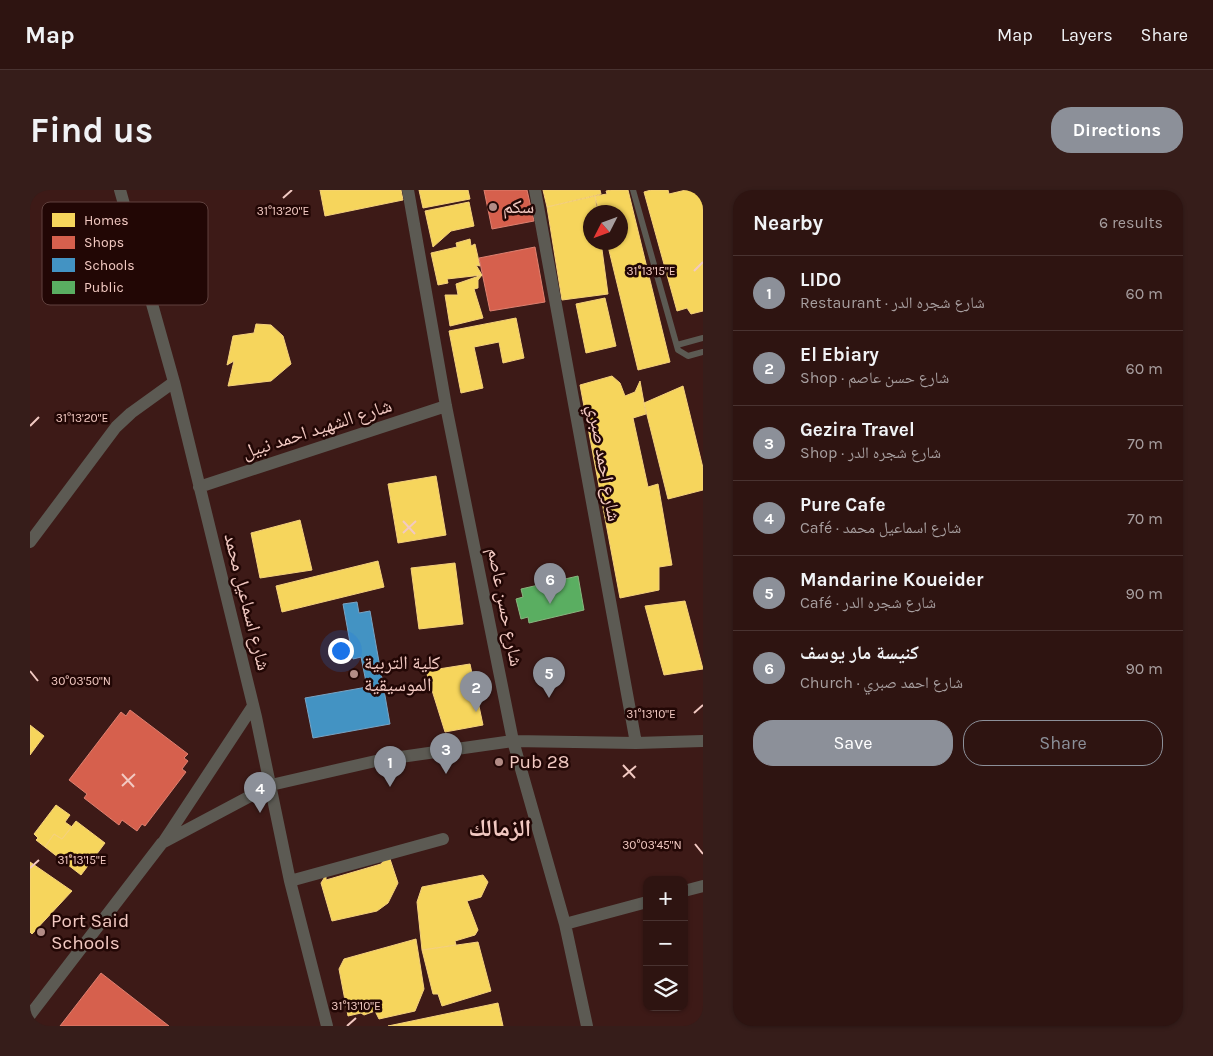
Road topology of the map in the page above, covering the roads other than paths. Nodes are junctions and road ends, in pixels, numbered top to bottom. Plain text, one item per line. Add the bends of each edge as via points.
1 (408, 190) edge
2 (535, 190) edge
3 (632, 190) edge
4 (152, 305) edge
5 (703, 338) edge
6 (677, 345) junction
7 (703, 352) edge
8 (174, 382) junction
9 (446, 406) junction
10 (198, 487) junction
11 (30, 542) edge
12 (255, 711) junction
13 (513, 741) junction
14 (703, 741) edge
15 (636, 743) junction
16 (271, 785) junction
17 (442, 839) dead end
18 (162, 843) junction
19 (290, 881) junction
20 (703, 886) edge
21 (688, 890) edge
22 (643, 903) edge
23 (565, 924) junction
24 (30, 1015) edge
25 (327, 1026) edge
26 (587, 1026) edge

1 - 9 street, شارع حسن عاصم
2 - 15 street, شارع احمد صبري
3 - 6 lane
4 - 8 street, شارع اسماعيل محمد
5 - 6 lane
6 - 7 lane via 678,350 688,356
8 - 10 street, شارع اسماعيل محمد
8 - 11 street via 116,427
9 - 10 street, شارع الشهيد احمد نبيل
9 - 13 street, شارع حسن عاصم
10 - 12 street, شارع اسماعيل محمد
12 - 16 street, شارع اسماعيل محمد
12 - 18 street
13 - 15 street
13 - 16 street via 380,760
13 - 23 street, شارع حسن عاصم
14 - 15 street
16 - 18 street
16 - 19 street, شارع اسماعيل محمد
17 - 19 street
18 - 24 street
19 - 25 street, شارع اسماعيل محمد
20 - 21 street
22 - 23 street
23 - 26 street, شارع حسن عاصم

